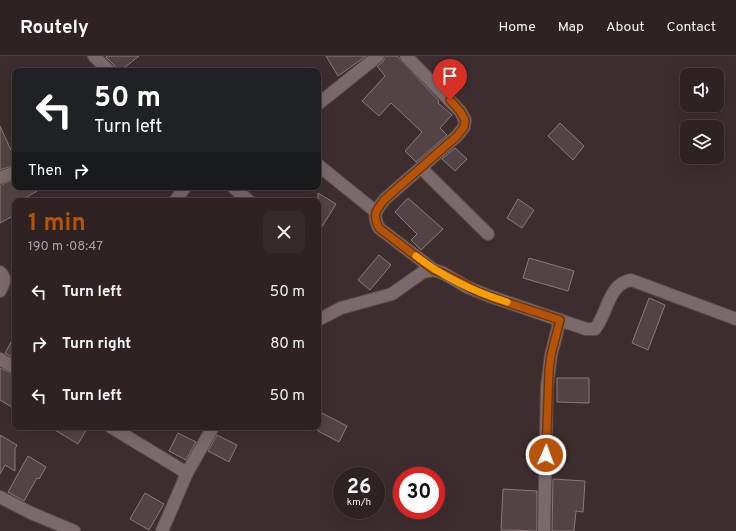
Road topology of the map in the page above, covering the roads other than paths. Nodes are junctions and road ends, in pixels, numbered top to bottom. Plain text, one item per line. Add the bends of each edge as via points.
1 (94, 56) edge
2 (378, 56) edge
3 (406, 56) edge
4 (106, 68) edge
5 (321, 102) edge
6 (321, 168) edge
7 (421, 168) junction
8 (12, 173) edge
9 (0, 178) edge
10 (236, 190) edge
11 (246, 198) edge
12 (375, 211) junction
13 (488, 234) dead end
14 (434, 270) junction
15 (0, 272) edge
16 (0, 291) edge
17 (321, 318) edge
18 (736, 319) edge
19 (560, 320) junction
20 (0, 359) edge
21 (12, 366) edge
22 (117, 430) edge
23 (211, 430) edge
24 (187, 473) junction
25 (0, 497) edge
26 (74, 531) edge
27 (162, 531) edge
28 (166, 531) edge
29 (172, 531) edge
30 (544, 531) edge

1 - 4 street
2 - 5 street
3 - 7 street via 460,111 465,120 464,127 457,136
6 - 12 street
7 - 12 street
7 - 13 street
8 - 9 street
10 - 11 street
12 - 14 street via 375,220 379,228
14 - 17 street via 423,272 392,294 341,308
14 - 19 street via 489,296
15 - 16 street via 5,281
18 - 19 street via 631,280 623,281 616,288 595,329 586,329
19 - 30 street via 551,355 547,388
20 - 21 street
22 - 24 street
23 - 24 street
24 - 27 street
25 - 26 street via 31,514
28 - 29 street

